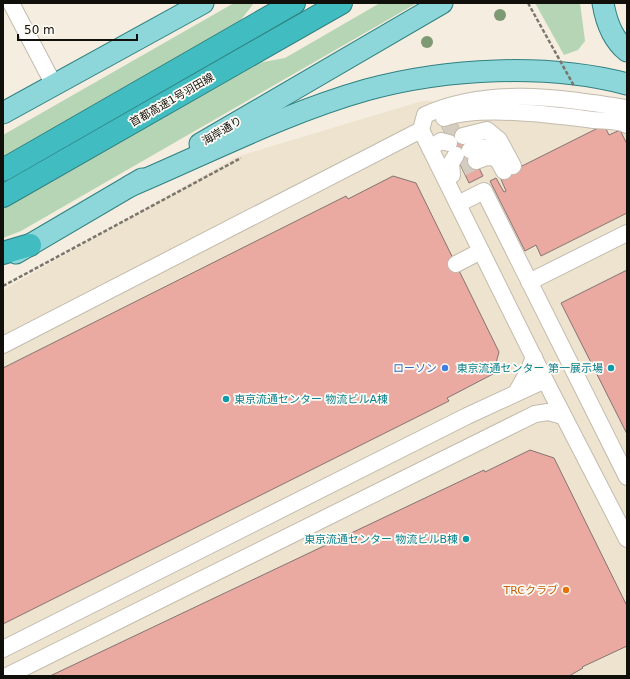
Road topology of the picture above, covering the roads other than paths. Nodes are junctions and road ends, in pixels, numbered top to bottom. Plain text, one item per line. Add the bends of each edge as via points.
1 (11, 3) edge
2 (189, 3) edge
3 (203, 3) edge
4 (294, 3) edge
5 (341, 3) edge
6 (442, 3) edge
7 (603, 3) edge
8 (158, 28) junction
9 (627, 51) edge
10 (627, 84) edge
11 (54, 85) junction
12 (3, 113) edge
13 (626, 120) edge
14 (421, 130) junction
15 (457, 154) junction
16 (504, 165) junction
17 (3, 170) edge
18 (130, 186) junction
19 (3, 196) edge
20 (458, 204) junction
21 (627, 233) edge
22 (30, 245) junction
23 (481, 251) junction
24 (3, 253) edge
25 (3, 261) edge
26 (456, 264) dead end
27 (529, 282) junction
28 (3, 345) edge
29 (534, 357) junction
30 (545, 380) junction
31 (516, 393) junction
32 (563, 416) junction
33 (627, 477) edge
34 (627, 539) edge
35 (3, 649) edge
36 (7, 676) edge

1 - 11 street
2 - 8 main road
3 - 8 main road
4 - 17 highway
5 - 19 highway, 首都高速1号羽田線
6 - 18 main road, 海岸通り
7 - 9 main road via 612,33
8 - 11 main road
10 - 18 main road via 574,74 532,72 454,74 408,81 366,90 285,119
11 - 12 main road
13 - 14 street via 481,112 454,114
14 - 15 street
14 - 28 street
15 - 16 street via 491,166
15 - 16 street via 478,146 486,147
15 - 16 street via 487,130 499,140
15 - 20 street
18 - 22 main road, 海岸通り
20 - 23 street
20 - 27 street via 484,191
21 - 27 street
22 - 24 highway
22 - 25 main road, 海岸通り
23 - 26 street
23 - 29 street
27 - 33 street
29 - 30 street
29 - 31 street
30 - 31 street
30 - 32 street
31 - 35 street
32 - 34 street
32 - 36 street via 548,412 535,414

